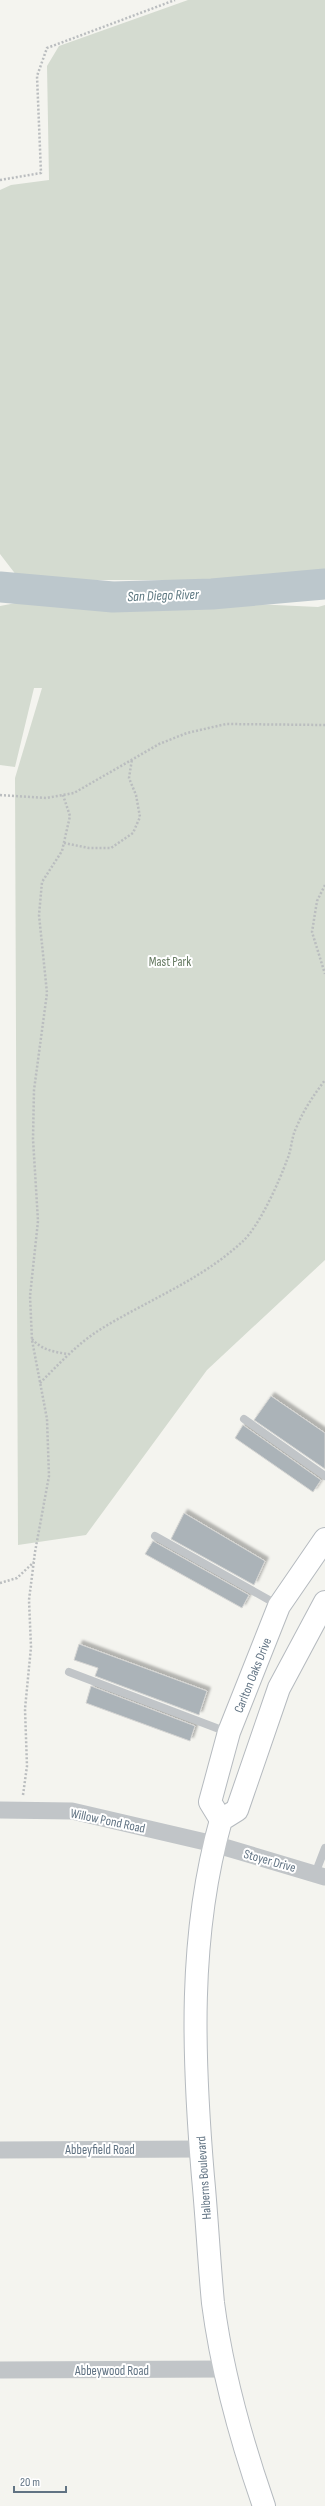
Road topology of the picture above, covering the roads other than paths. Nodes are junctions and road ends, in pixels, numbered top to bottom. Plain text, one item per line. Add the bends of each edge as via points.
1 (244, 1419) dead end
2 (325, 1476) edge
3 (155, 1536) dead end
4 (325, 1539) edge
5 (325, 1602) edge
6 (279, 1606) junction
7 (69, 1672) dead end
8 (229, 1732) junction
9 (0, 1810) edge
10 (221, 1820) junction
11 (214, 1844) junction
12 (325, 1848) edge
13 (320, 1875) edge
14 (200, 2149) junction
15 (0, 2150) edge
16 (225, 2369) junction
17 (0, 2370) edge
18 (264, 2506) edge

1 - 2 lane
3 - 6 lane
4 - 6 main road, Carlton Oaks Drive
5 - 10 main road via 279,1688 237,1810
6 - 8 main road, Carlton Oaks Drive
7 - 8 lane
8 - 10 main road, Carlton Oaks Drive via 210,1802
9 - 11 street, Willow Pond Road via 72,1812
10 - 11 main road
11 - 13 street, Stoyer Drive
11 - 14 main road, Halberns Boulevard via 202,1915 195,2006
12 - 13 lane
14 - 15 street, Abbeyfield Road
14 - 16 main road, Halberns Boulevard via 214,2303
16 - 17 street, Abbeywood Road
16 - 18 main road, Halberns Boulevard via 245,2452

